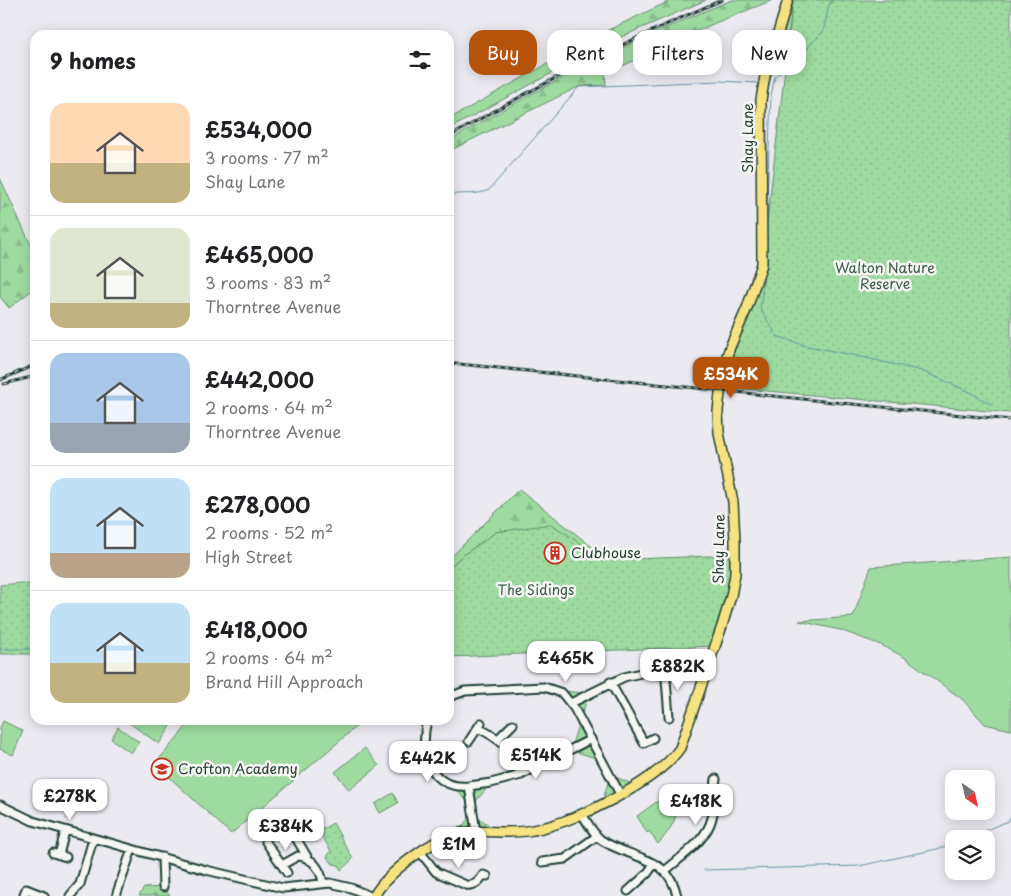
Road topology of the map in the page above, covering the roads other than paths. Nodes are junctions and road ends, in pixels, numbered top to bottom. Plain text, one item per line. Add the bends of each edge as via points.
1 (788, 0) edge
2 (610, 682) junction
3 (454, 695) edge
4 (571, 702) junction
5 (667, 713) dead end
6 (513, 724) dead end
7 (426, 725) edge
8 (499, 738) junction
9 (653, 738) dead end
10 (591, 739) junction
11 (469, 741) dead end
12 (521, 775) junction
13 (714, 782) dead end
14 (469, 786) junction
15 (620, 794) junction
16 (0, 805) edge
17 (582, 814) junction
18 (65, 831) junction
19 (476, 832) junction
20 (597, 836) junction
21 (296, 838) dead end
22 (93, 840) junction
23 (266, 842) dead end
24 (132, 850) junction
25 (421, 853) junction
26 (66, 857) dead end
27 (162, 858) junction
28 (310, 860) junction
29 (542, 862) dead end
30 (654, 864) junction
31 (282, 865) junction
32 (666, 870) junction
33 (288, 873) dead end
34 (487, 876) dead end
35 (323, 883) junction
36 (162, 886) dead end
37 (629, 888) dead end
38 (117, 893) dead end
39 (24, 894) dead end
40 (44, 896) edge
41 (70, 896) edge
42 (372, 896) edge
43 (677, 896) edge

1 - 15 main road, Shay Lane via 761,100 762,264 720,384 719,433 731,486 735,524 731,596 680,748 663,767
2 - 4 street
2 - 5 street via 668,667
2 - 9 street via 644,743
3 - 4 street via 465,691 544,687 562,693
4 - 10 street
6 - 8 street
7 - 14 street via 426,750 434,773 450,784
8 - 11 street via 479,726
8 - 12 street
10 - 12 street
10 - 15 street
12 - 14 street
13 - 32 street via 714,812 709,828
14 - 19 street
15 - 17 main road, Shay Lane
16 - 18 street via 22,817
17 - 19 main road, Shay Lane via 531,831
17 - 20 street
18 - 22 street
18 - 26 street via 56,854
19 - 25 main road, Shay Lane via 448,836
20 - 29 street via 565,859
20 - 30 street
21 - 28 street
22 - 24 street
22 - 41 street via 80,884
23 - 31 street
24 - 27 street
24 - 38 street
25 - 34 street via 436,872 466,884 478,883 483,875
25 - 42 main road, Shay Lane via 390,875
27 - 35 street via 283,888
27 - 36 street
28 - 31 street via 298,856
28 - 35 street via 321,871
30 - 32 street
30 - 37 street
31 - 33 street
32 - 43 street
35 - 42 street
39 - 40 street via 26,889

